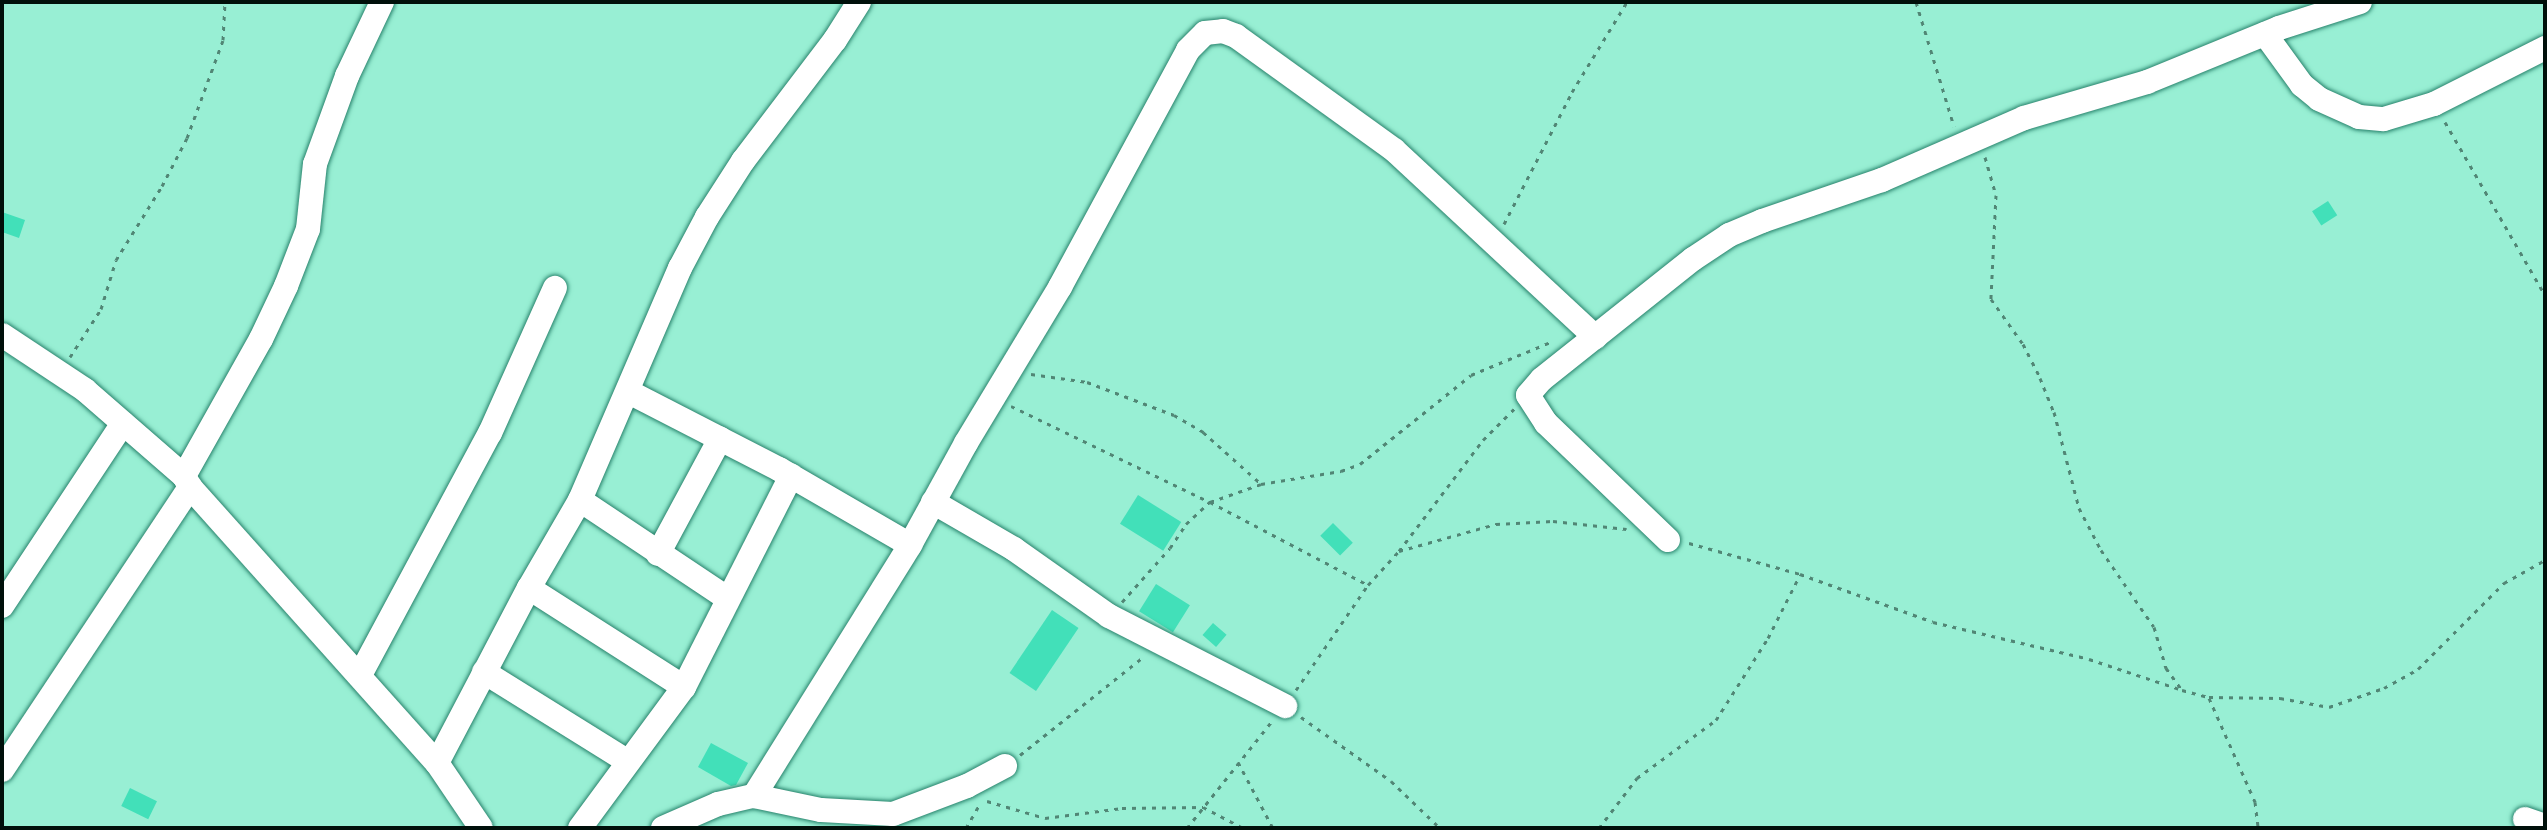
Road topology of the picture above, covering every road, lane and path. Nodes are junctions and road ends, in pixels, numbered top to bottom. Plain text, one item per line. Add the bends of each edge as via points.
1 (225, 2) edge
2 (382, 2) edge
3 (859, 2) edge
4 (1627, 2) edge
5 (1916, 2) edge
6 (2360, 2) edge
7 (2265, 34) junction
8 (2545, 48) edge
9 (2434, 104) junction
10 (1972, 144) junction
11 (1496, 242) junction
12 (555, 288) dead end
13 (2545, 295) edge
14 (1591, 333) junction
15 (2, 335) edge
16 (58, 372) junction
17 (1011, 373) junction
18 (629, 392) junction
19 (1528, 395) junction
20 (994, 397) junction
21 (123, 423) junction
22 (720, 439) junction
23 (791, 476) junction
24 (187, 481) junction
25 (1261, 484) junction
26 (580, 500) junction
27 (933, 502) junction
28 (1210, 502) junction
29 (1629, 530) dead end
30 (1668, 540) joint
31 (910, 545) junction
32 (1399, 551) junction
33 (658, 554) junction
34 (2545, 560) edge
35 (1800, 574) junction
36 (1368, 585) junction
37 (529, 588) junction
38 (727, 598) junction
39 (2, 606) edge
40 (1109, 616) junction
41 (1157, 643) junction
42 (484, 672) junction
43 (360, 675) junction
44 (684, 687) junction
45 (2182, 690) junction
46 (2209, 697) junction
47 (1285, 706) junction
48 (627, 761) junction
49 (1238, 762) junction
50 (437, 763) junction
51 (1005, 766) joint
52 (2, 770) edge
53 (754, 796) junction
54 (1203, 807) junction
55 (481, 828) edge
56 (580, 828) edge
57 (663, 828) edge
58 (966, 828) edge
59 (1187, 828) edge
60 (1243, 828) edge
61 (1273, 828) edge
62 (1440, 828) edge
63 (1599, 828) edge
64 (2258, 828) edge

1 - 16 path via 223,40 187,138 116,260 101,309
2 - 24 street via 347,76 315,164 308,229 286,286
3 - 18 street via 707,217
4 - 11 path via 1531,167
5 - 10 path
6 - 7 street
7 - 9 street via 2302,85 2338,110 2384,119
7 - 10 street via 2147,82 2024,118
8 - 9 street
9 - 13 path
10 - 14 street via 1729,235
10 - 45 path via 1996,195 1991,299 2040,378 2079,508 2154,627 2166,668
11 - 14 street
11 - 17 street via 1394,150 1332,103 1236,36 1205,33 1188,50
12 - 43 street via 490,433
14 - 19 street
14 - 25 path via 1471,375 1360,464
15 - 16 street
16 - 21 street
17 - 20 street
17 - 25 path via 1065,377 1163,409 1203,432
18 - 22 street
18 - 26 street
19 - 30 street via 1546,423
19 - 32 path via 1483,440
20 - 27 street
20 - 28 path
21 - 24 street
21 - 39 street
22 - 23 street
22 - 33 street
23 - 31 street
23 - 38 street
24 - 43 street
24 - 52 street
25 - 28 path
26 - 33 street
26 - 37 street
27 - 31 street
27 - 40 street via 1014,549
28 - 36 path
28 - 40 path
29 - 32 path via 1579,522 1496,524
30 - 35 path
31 - 53 street
32 - 36 path
33 - 38 street
34 - 46 path via 2504,583 2418,669 2384,688 2329,707 2269,697
35 - 45 path via 1933,622 2089,659
35 - 63 path via 1768,638 1716,720 1637,778
36 - 47 path
37 - 42 street
37 - 44 street
38 - 44 street
40 - 41 street
41 - 47 street
41 - 51 path via 1125,675
42 - 48 street
42 - 50 street
43 - 50 street
44 - 48 street
45 - 46 path
46 - 64 path via 2255,802
47 - 49 path
47 - 62 path via 1391,781
48 - 56 street
49 - 54 path
49 - 61 path
50 - 55 street
51 - 53 street via 893,814 821,810
53 - 57 street via 718,804
54 - 58 path via 1122,808 1045,818 983,799
54 - 59 path
54 - 60 path

